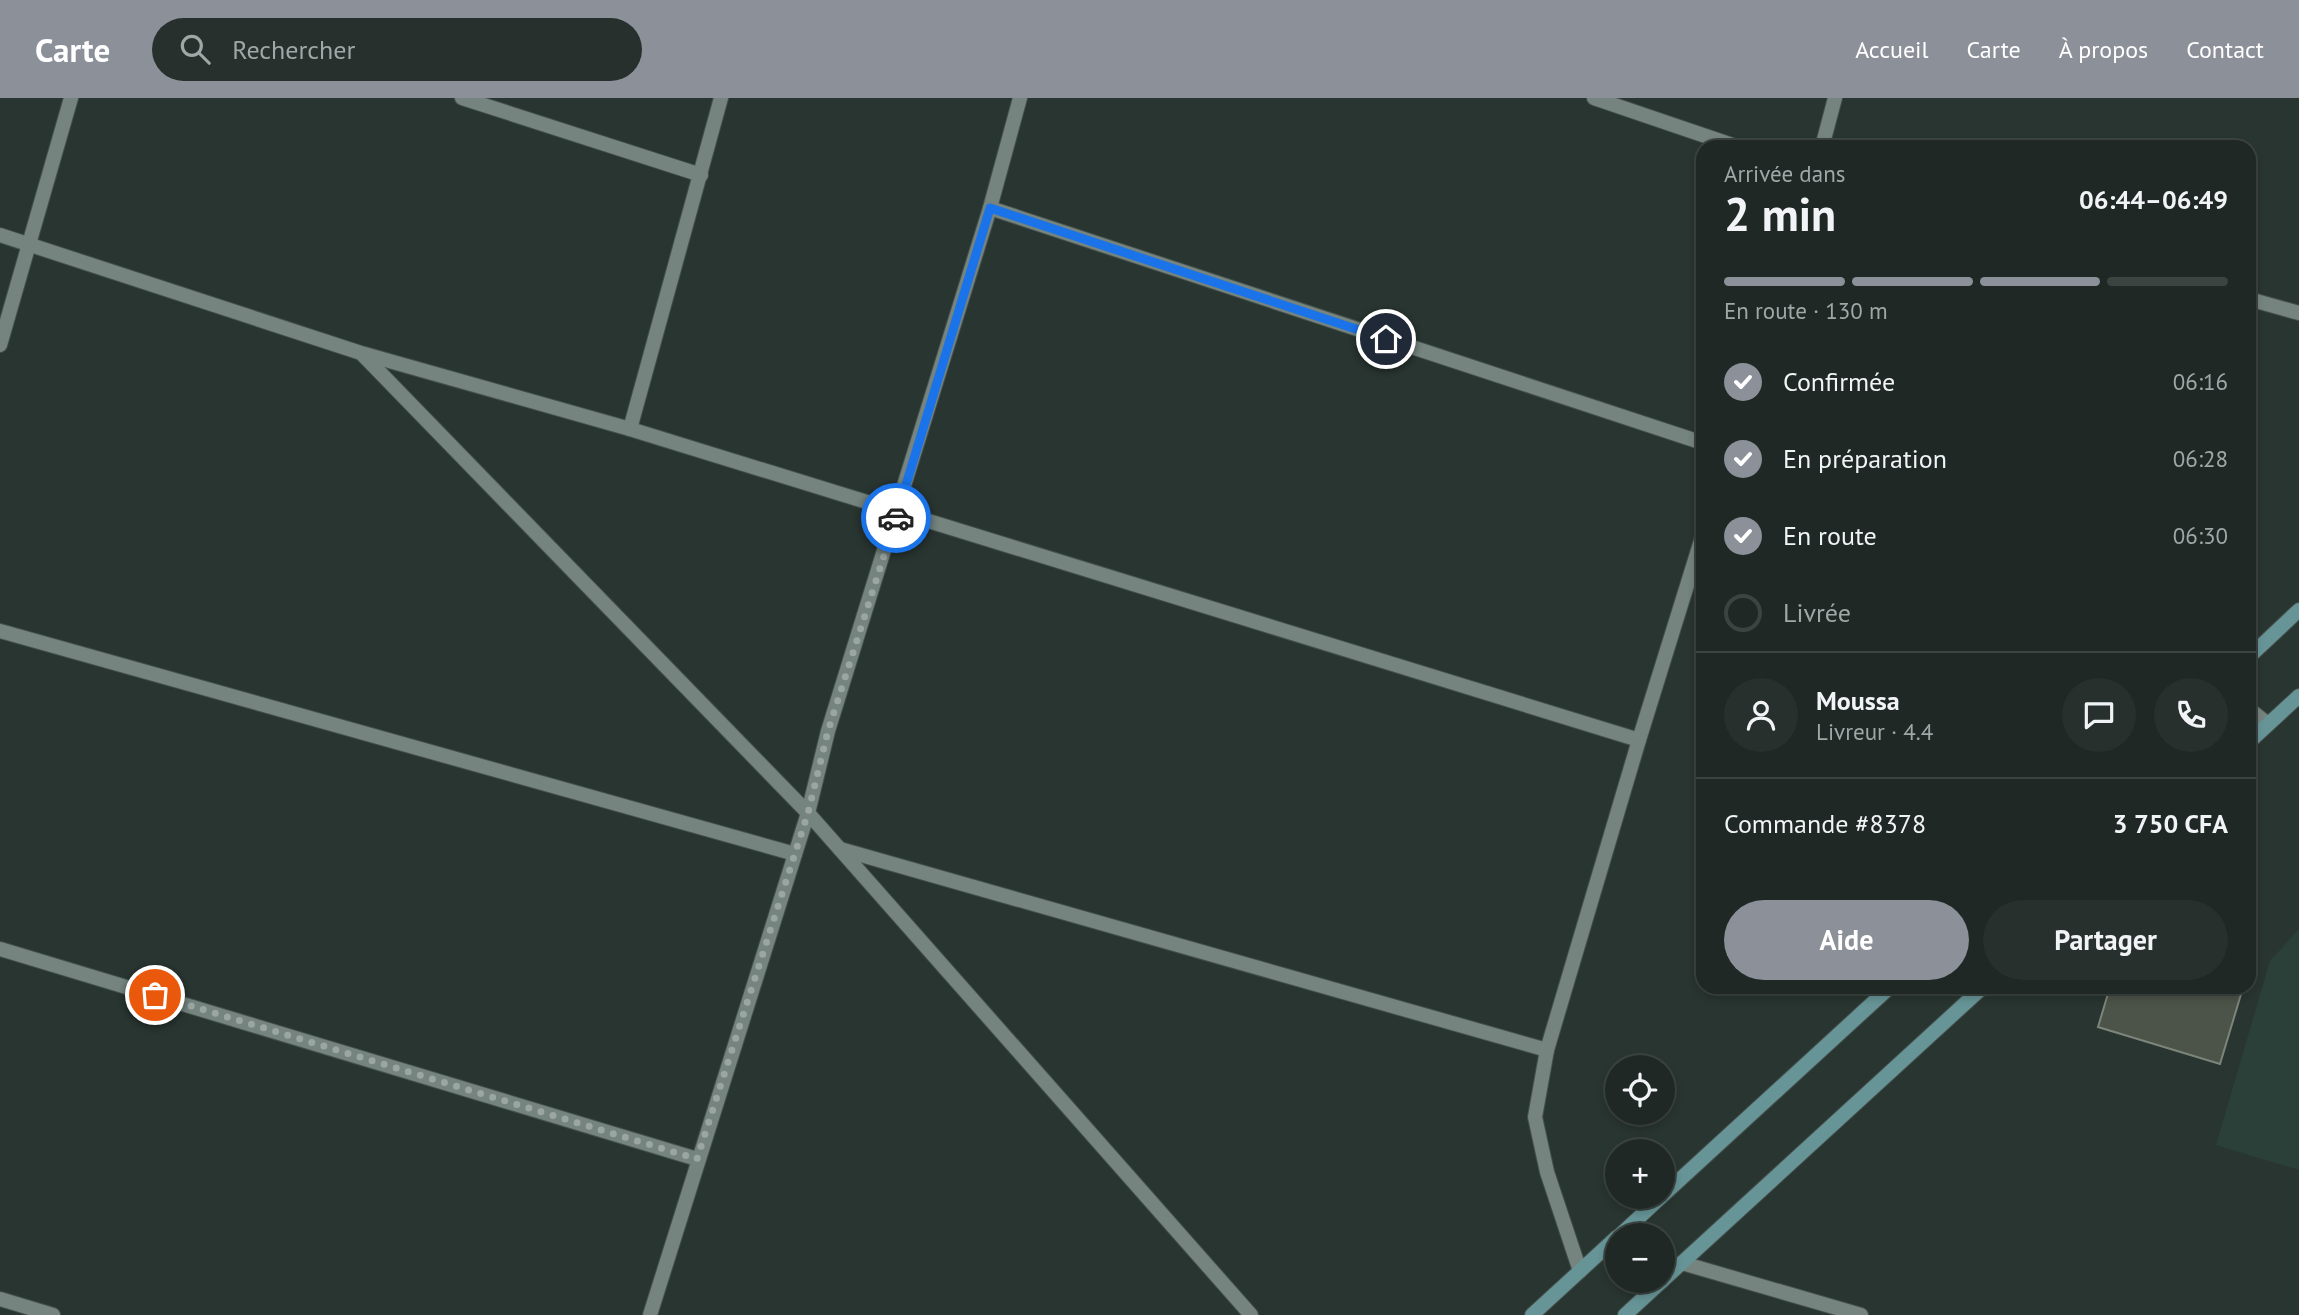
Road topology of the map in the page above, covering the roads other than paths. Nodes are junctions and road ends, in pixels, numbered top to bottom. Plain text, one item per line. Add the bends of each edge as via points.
1 (71, 98) edge
2 (462, 98) edge
3 (721, 98) edge
4 (1020, 98) edge
5 (1594, 98) edge
6 (1835, 98) edge
7 (1717, 140) edge
8 (1824, 140) edge
9 (701, 175) junction
10 (990, 208) junction
11 (0, 235) edge
12 (29, 243) junction
13 (2256, 301) edge
14 (2299, 313) edge
15 (0, 345) edge
16 (361, 353) junction
17 (630, 429) junction
18 (1696, 441) edge
19 (898, 511) junction
20 (1696, 557) edge
21 (2299, 610) edge
22 (0, 631) edge
23 (2256, 650) edge
24 (2299, 696) edge
25 (2256, 715) edge
26 (2268, 724) junction
27 (2256, 735) edge
28 (1639, 740) junction
29 (808, 813) junction
30 (839, 848) junction
31 (795, 854) junction
32 (0, 949) edge
33 (1882, 994) edge
34 (1975, 994) edge
35 (1547, 1050) junction
36 (697, 1159) junction
37 (1675, 1184) edge
38 (1648, 1209) edge
39 (1632, 1223) edge
40 (1605, 1248) edge
41 (1682, 1263) junction
42 (1675, 1269) edge
43 (1580, 1271) junction
44 (1649, 1293) edge
45 (0, 1298) edge
46 (54, 1315) edge
47 (650, 1315) edge
48 (1251, 1315) edge
49 (1532, 1315) edge
50 (1625, 1315) edge
51 (1861, 1315) edge

1 - 12 street
2 - 9 street
3 - 9 street
4 - 10 street
5 - 7 street
6 - 8 street
9 - 17 street
10 - 18 street
10 - 19 street
11 - 12 street
12 - 15 street
12 - 16 street
13 - 14 street
16 - 17 street
16 - 29 street
17 - 19 street
19 - 28 street
19 - 29 street via 828,731
20 - 28 street
21 - 23 main road
22 - 31 street
24 - 26 main road
25 - 26 street
26 - 27 main road
28 - 35 street
29 - 30 street
29 - 31 street
30 - 35 street
30 - 48 street
31 - 36 street
32 - 36 street
33 - 37 main road
34 - 41 main road
35 - 43 street via 1535,1117 1547,1172
36 - 47 street
38 - 39 main road
40 - 43 main road
41 - 42 main road
41 - 51 street
43 - 49 main road
44 - 50 main road
45 - 46 street

